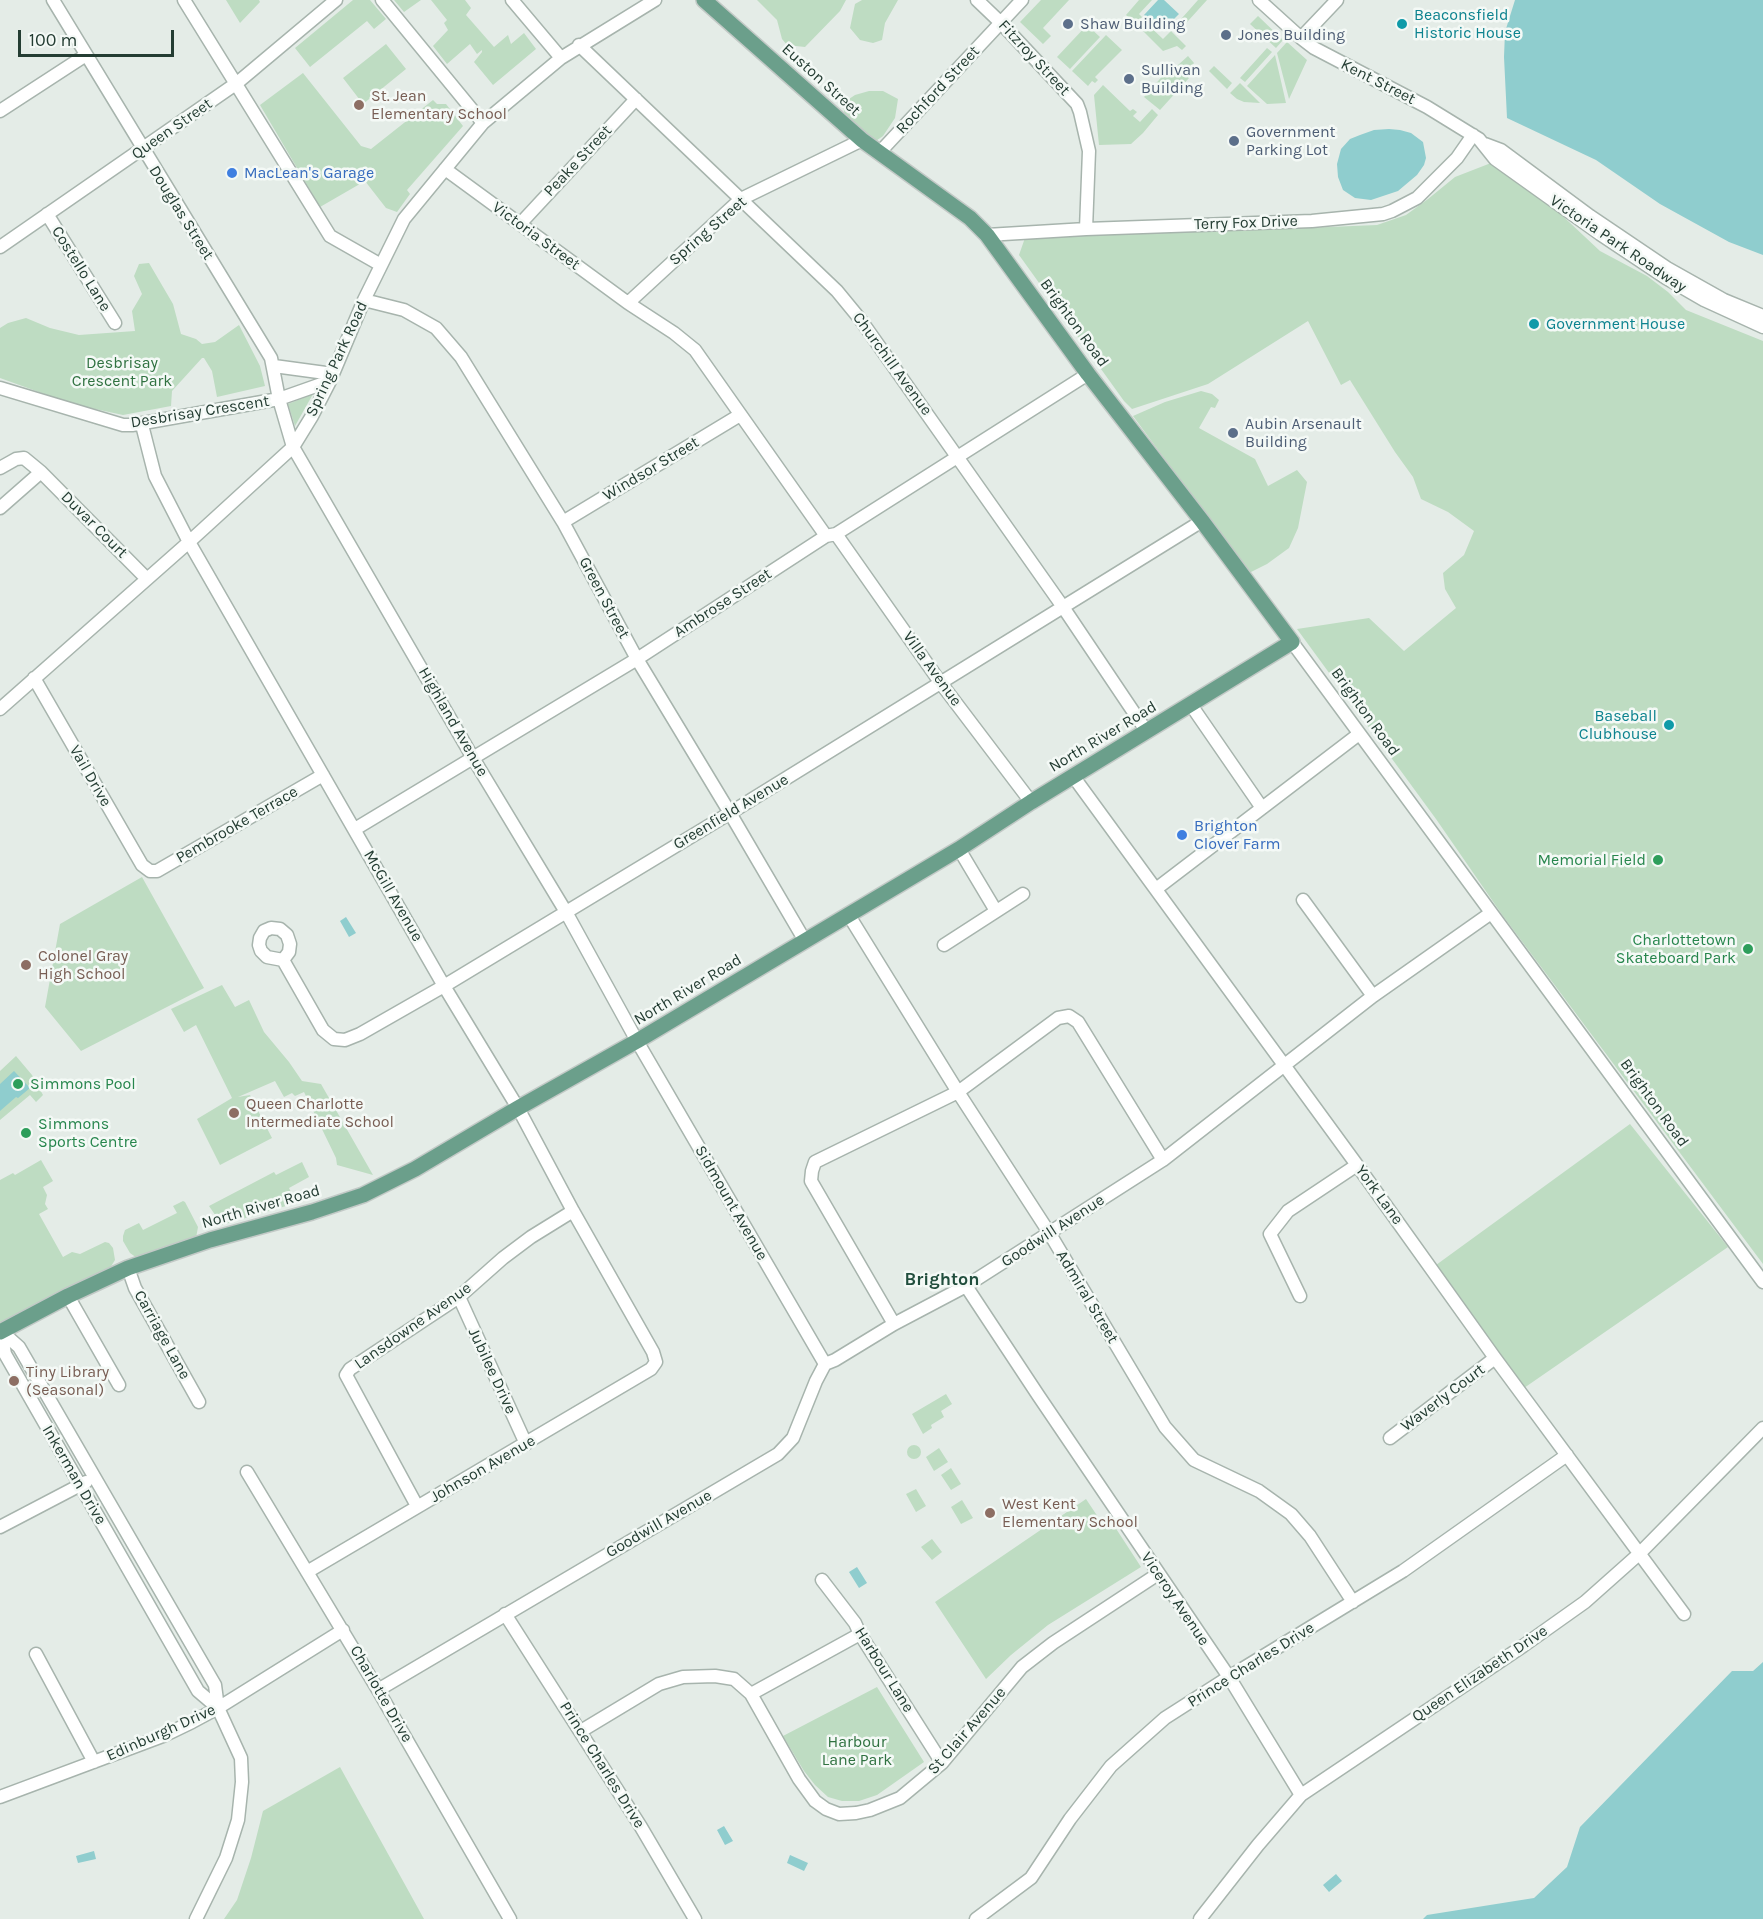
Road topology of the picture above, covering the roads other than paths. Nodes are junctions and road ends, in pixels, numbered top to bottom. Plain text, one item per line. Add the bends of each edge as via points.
1 (52, 0) edge
2 (184, 0) edge
3 (336, 0) edge
4 (382, 0) edge
5 (512, 0) edge
6 (655, 0) edge
7 (704, 0) edge
8 (977, 0) edge
9 (1022, 0) edge
10 (1260, 0) edge
11 (1337, 0) edge
12 (1001, 23) junction
13 (1301, 38) junction
14 (579, 45) junction
15 (86, 56) junction
16 (561, 58) junction
17 (237, 83) junction
18 (636, 99) junction
19 (0, 111) edge
20 (483, 123) junction
21 (1473, 135) junction
22 (862, 140) junction
23 (1485, 144) junction
24 (143, 150) junction
25 (879, 153) junction
26 (445, 169) junction
27 (919, 182) joint
28 (741, 199) junction
29 (47, 214) junction
30 (520, 224) junction
31 (1086, 229) junction
32 (987, 235) junction
33 (0, 247) edge
34 (381, 265) junction
35 (364, 300) junction
36 (628, 303) junction
37 (1763, 316) edge
38 (115, 323) dead end
39 (1763, 327) edge
40 (274, 366) junction
41 (1088, 374) junction
42 (331, 377) junction
43 (0, 388) edge
44 (279, 399) junction
45 (740, 416) junction
46 (142, 425) junction
47 (293, 447) junction
48 (958, 456) junction
49 (0, 468) edge
50 (41, 472) junction
51 (0, 508) edge
52 (1202, 521) junction
53 (563, 522) junction
54 (831, 535) junction
55 (189, 542) junction
56 (147, 579) junction
57 (1063, 607) junction
58 (1292, 642) junction
59 (637, 659) junction
60 (34, 678) junction
61 (940, 682) junction
62 (1191, 705) junction
63 (0, 709) edge
64 (1147, 732) junction
65 (1359, 734) junction
66 (473, 758) junction
67 (323, 775) junction
68 (1073, 776) junction
69 (1031, 802) junction
70 (1262, 808) junction
71 (730, 813) junction
72 (355, 829) junction
73 (959, 849) junction
74 (150, 871) joint
75 (1156, 889) junction
76 (1023, 894) dead end
77 (1303, 900) dead end
78 (996, 911) junction
79 (566, 912) junction
80 (1491, 913) junction
81 (848, 914) junction
82 (805, 941) junction
83 (944, 945) dead end
84 (283, 960) dead end
85 (444, 986) junction
86 (1373, 996) junction
87 (637, 1041) junction
88 (1284, 1065) junction
89 (958, 1092) junction
90 (518, 1108) junction
91 (1163, 1160) junction
92 (1357, 1165) junction
93 (573, 1211) junction
94 (1050, 1234) junction
95 (128, 1268) junction
96 (1763, 1282) edge
97 (966, 1286) junction
98 (68, 1296) junction
99 (1300, 1296) dead end
100 (459, 1298) junction
101 (894, 1324) junction
102 (1, 1332) edge
103 (1495, 1358) junction
104 (656, 1362) joint
105 (825, 1364) junction
106 (119, 1385) dead end
107 (199, 1402) dead end
108 (1763, 1428) edge
109 (1390, 1438) dead end
110 (526, 1444) junction
111 (1567, 1455) junction
112 (246, 1472) dead end
113 (95, 1477) junction
114 (80, 1485) junction
115 (417, 1506) junction
116 (0, 1527) edge
117 (1639, 1554) junction
118 (307, 1572) junction
119 (1158, 1574) junction
120 (822, 1580) dead end
121 (1353, 1602) junction
122 (505, 1614) junction
123 (1684, 1614) dead end
124 (343, 1630) junction
125 (860, 1634) junction
126 (36, 1654) dead end
127 (1228, 1677) junction
128 (378, 1690) junction
129 (751, 1694) junction
130 (218, 1708) junction
131 (581, 1731) junction
132 (94, 1762) junction
133 (942, 1763) junction
134 (1301, 1795) junction
135 (0, 1797) edge
136 (196, 1919) edge
137 (510, 1919) edge
138 (694, 1919) edge
139 (976, 1919) edge
140 (1200, 1919) edge

1 - 15 street, Douglas Street
2 - 17 street
3 - 17 street, Queen Street
4 - 20 street
5 - 16 street
6 - 14 street, Spring Park Road
7 - 22 main road, Euston Street
8 - 12 street, Fitzroy Street
9 - 12 street, Rochford Street
10 - 13 street, Kent Street
11 - 13 street
12 - 25 street, Rochford Street
12 - 31 street, Fitzroy Street via 1077,104 1089,151
13 - 21 street, Kent Street
14 - 16 street, Spring Park Road
14 - 18 street, Churchill Avenue
15 - 19 street
15 - 24 street, Douglas Street
16 - 20 street, Spring Park Road
17 - 24 street, Queen Street
17 - 34 street via 330,236
18 - 28 street, Churchill Avenue
18 - 30 street, Peake Street
20 - 26 street, Spring Park Road
21 - 23 street, Victoria Park Roadway
21 - 31 street, Terry Fox Drive via 1458,158 1417,198 1383,214 1312,221
22 - 25 main road, Euston Street
22 - 28 street, Spring Street
23 - 37 street, Victoria Park Roadway via 1501,150 1685,279
23 - 39 street, Victoria Park Roadway via 1496,159 1638,260 1704,300
24 - 29 street, Queen Street
24 - 40 street, Douglas Street
25 - 27 main road, Euston Street
26 - 30 street, Victoria Street
26 - 34 street, Spring Park Road via 404,219
27 - 32 main road, Brighton Road
28 - 36 street, Spring Street
28 - 48 street, Churchill Avenue via 837,291
29 - 33 street, Queen Street
29 - 38 street, Costello Lane
30 - 36 street, Victoria Street
31 - 32 street, Terry Fox Drive
32 - 41 main road, Brighton Road
34 - 35 street, Spring Park Road
35 - 42 street, Spring Park Road
35 - 53 street, Green Street via 404,310 436,328 461,357
36 - 45 street, Villa Avenue via 695,350
40 - 42 street
40 - 44 street, Douglas Street
41 - 48 street, Ambrose Street
41 - 52 main road, Brighton Road
42 - 44 street, Desbrisay Crescent
42 - 47 street, Spring Park Road
43 - 46 street, Desbrisay Crescent via 123,425
44 - 46 street, Desbrisay Crescent
44 - 47 street, Highland Avenue
45 - 53 street, Windsor Street
45 - 54 street, Villa Avenue
46 - 55 street, McGill Avenue via 155,476
47 - 55 street, Spring Park Road
47 - 66 street, Highland Avenue
48 - 54 street, Ambrose Street
48 - 57 street, Churchill Avenue
49 - 50 street, Duvar Court via 24,458
50 - 51 street
50 - 56 street, Duvar Court
52 - 57 street, Greenfield Avenue
52 - 58 main road, Brighton Road
53 - 59 street, Green Street
54 - 59 street, Ambrose Street
54 - 61 street, Villa Avenue
55 - 56 street, Spring Park Road
55 - 67 street, McGill Avenue
56 - 60 street, Spring Park Road
57 - 61 street, Greenfield Avenue
57 - 64 street, Churchill Avenue
58 - 62 main road, North River Road
58 - 65 street, Brighton Road
59 - 66 street, Ambrose Street
59 - 71 street, Green Street
60 - 63 street, Spring Park Road
60 - 74 street, Vail Drive via 142,865
61 - 69 street, Villa Avenue
61 - 71 street, Greenfield Avenue
62 - 64 main road, North River Road
62 - 70 street
64 - 68 main road, North River Road
65 - 70 street
65 - 80 street, Brighton Road
66 - 72 street, Ambrose Street
66 - 79 street, Highland Avenue
67 - 72 street, McGill Avenue
67 - 74 street, Pembrooke Terrace via 157,871
68 - 69 main road, North River Road
68 - 75 street, York Lane
69 - 73 main road, North River Road
70 - 75 street
71 - 79 street, Greenfield Avenue
71 - 82 street, Green Street
72 - 85 street, McGill Avenue
73 - 78 street
73 - 81 main road, North River Road
75 - 88 street, York Lane
76 - 78 street
77 - 86 street
78 - 83 street
79 - 85 street, Greenfield Avenue
79 - 87 street, Highland Avenue
80 - 86 street, Goodwill Avenue
80 - 96 street, Brighton Road
81 - 82 main road, North River Road
81 - 89 street, Admiral Street
82 - 87 main road, North River Road
84 - 85 street, Greenfield Avenue via 323,1030 334,1039 345,1040 360,1034
85 - 90 street, McGill Avenue
86 - 88 street, Goodwill Avenue
87 - 90 main road, North River Road
87 - 105 street, Sidmount Avenue
88 - 91 street, Goodwill Avenue
88 - 92 street, York Lane
89 - 91 street via 1058,1018 1069,1016 1078,1022
89 - 94 street, Admiral Street
89 - 101 street via 815,1162 812,1171 811,1181
90 - 93 street, McGill Avenue
90 - 95 main road, North River Road via 363,1195
91 - 94 street, Goodwill Avenue
92 - 99 street via 1288,1211 1270,1234
92 - 103 street, York Lane
93 - 100 street, Lansdowne Avenue via 512,1251
93 - 104 street, McGill Avenue
94 - 97 street, Goodwill Avenue
94 - 121 street, Admiral Street via 1165,1427 1194,1460 1259,1491 1292,1514
95 - 98 main road, North River Road
95 - 107 street, Carriage Lane
97 - 101 street, Goodwill Avenue
97 - 119 street, Viceroy Avenue
98 - 102 main road, North River Road
98 - 106 street
100 - 110 street, Jubilee Drive
100 - 115 street, Lansdowne Avenue via 346,1375
101 - 105 street, Goodwill Avenue
102 - 113 street, Inkerman Drive via 19,1347
102 - 114 street, Inkerman Drive via 5,1354
103 - 109 street, Waverly Court
103 - 111 street, York Lane
104 - 110 street, Johnson Avenue via 651,1370
105 - 122 street, Goodwill Avenue via 793,1438 778,1454
108 - 117 street, Queen Elizabeth Drive
110 - 115 street, Johnson Avenue
111 - 117 street, York Lane
111 - 121 street, Prince Charles Drive
112 - 118 street, Charlotte Drive
113 - 114 street
113 - 130 street, Inkerman Drive via 214,1684
114 - 116 street
114 - 130 street, Inkerman Drive via 198,1691
115 - 118 street, Johnson Avenue
117 - 123 street, York Lane
117 - 134 street, Queen Elizabeth Drive via 1585,1602
118 - 124 street, Charlotte Drive
119 - 127 street, Viceroy Avenue
119 - 133 street, St Clair Avenue via 1022,1666
120 - 125 street, Harbour Lane
121 - 127 street, Prince Charles Drive
122 - 128 street, Goodwill Avenue
122 - 131 street, Prince Charles Drive
124 - 128 street, Charlotte Drive
124 - 130 street, Edinburgh Drive
125 - 129 street
125 - 133 street, Harbour Lane
126 - 132 street
127 - 134 street, Viceroy Avenue
127 - 139 street, Prince Charles Drive via 1166,1718 1111,1766 1031,1878
128 - 137 street, Charlotte Drive
129 - 131 street, St Clair Avenue via 734,1679 683,1677 659,1684
129 - 133 street, St Clair Avenue via 809,1793 815,1801 839,1814 885,1806
130 - 132 street, Edinburgh Drive via 163,1736
130 - 136 street, Inkerman Drive via 241,1758 242,1782 238,1820 226,1858
131 - 138 street, Prince Charles Drive
132 - 135 street, Edinburgh Drive
134 - 140 street, Queen Elizabeth Drive

